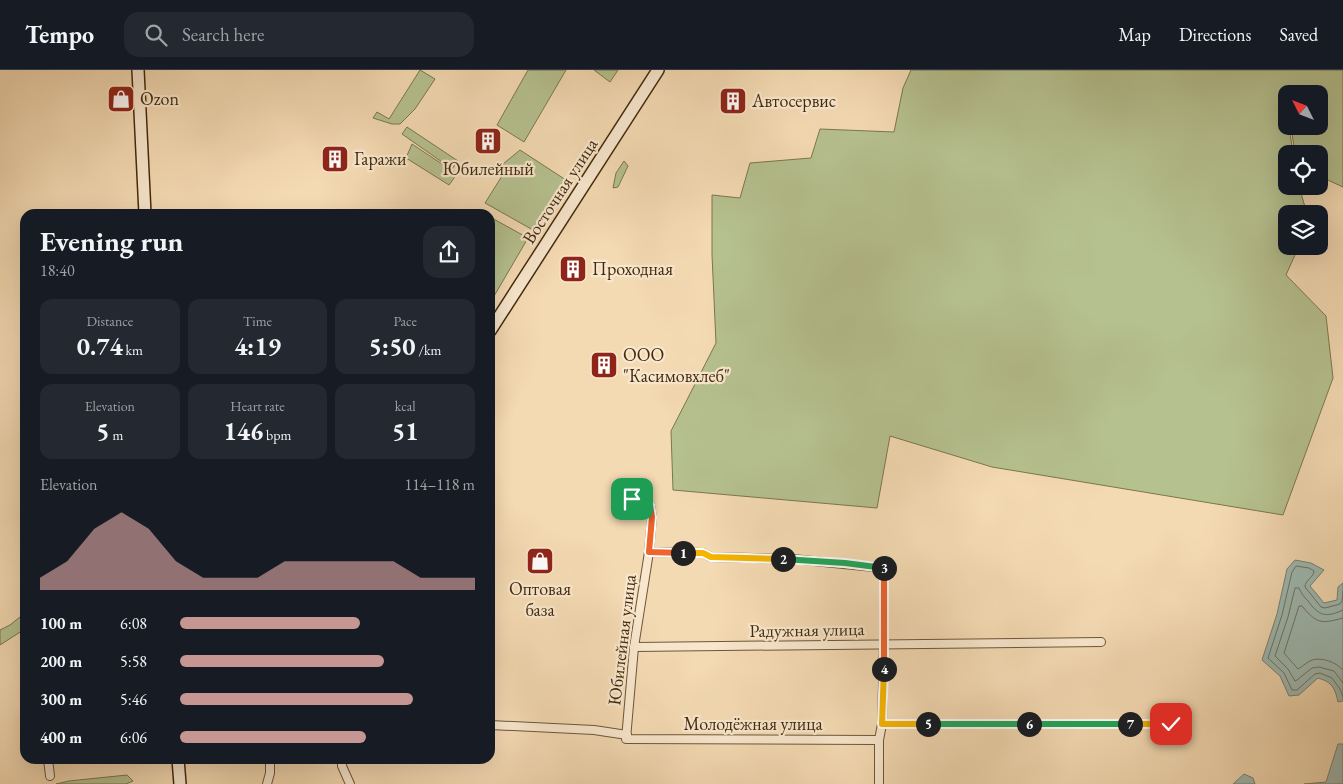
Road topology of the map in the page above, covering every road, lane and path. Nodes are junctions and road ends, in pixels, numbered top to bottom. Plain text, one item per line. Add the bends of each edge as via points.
1 (138, 70) edge
2 (658, 70) edge
3 (145, 209) edge
4 (495, 323) edge
5 (632, 499) dead end
6 (649, 552) junction
7 (1101, 642) dead end
8 (884, 644) junction
9 (634, 647) junction
10 (882, 724) junction
11 (1171, 724) dead end
12 (495, 725) edge
13 (626, 737) junction
14 (879, 740) junction
15 (49, 764) edge
16 (178, 764) edge
17 (270, 764) edge
18 (342, 764) edge
19 (50, 776) dead end
20 (180, 784) edge
21 (267, 784) edge
22 (350, 784) edge
23 (879, 784) edge

1 - 3 main road
2 - 4 main road, Восточная улица
5 - 6 street, Юбилейная улица via 650,505
6 - 8 street via 793,559 884,568
6 - 9 street, Юбилейная улица
7 - 8 street, Радужная улица
8 - 9 street, Радужная улица
8 - 10 street
9 - 13 street, Юбилейная улица
10 - 11 street
10 - 14 street
12 - 13 street, Молодёжная улица via 594,730
13 - 14 street, Молодёжная улица
14 - 23 street
15 - 19 street
16 - 20 main road
17 - 21 street
18 - 22 street

